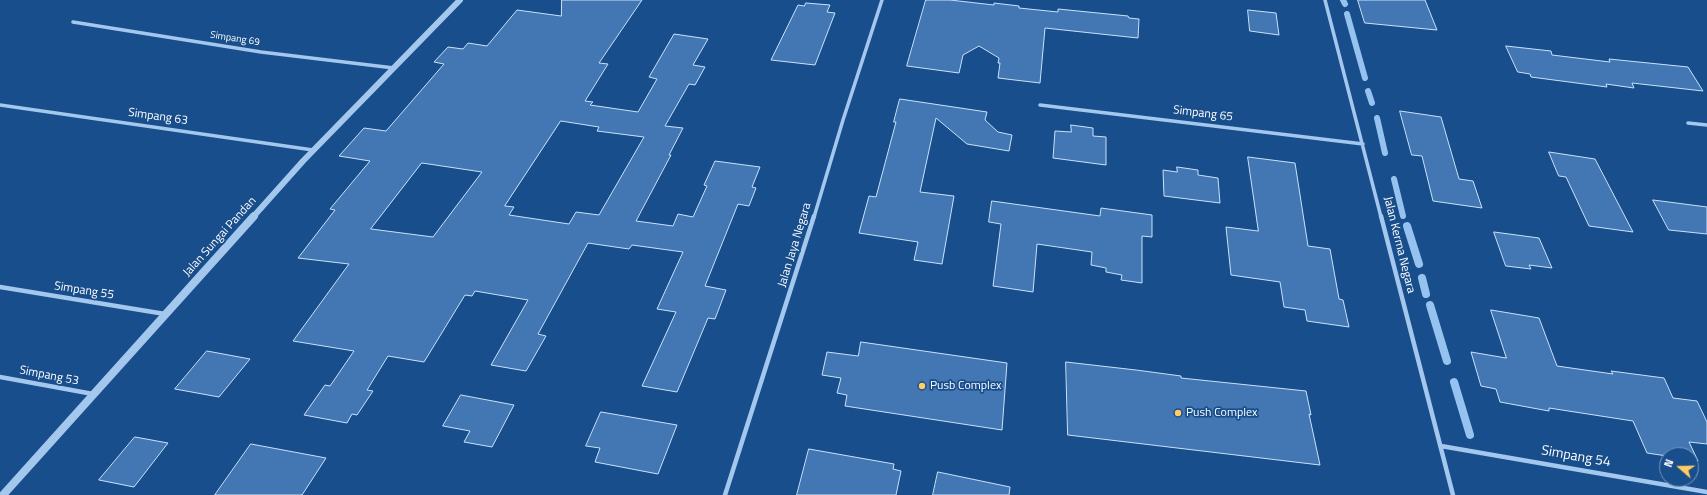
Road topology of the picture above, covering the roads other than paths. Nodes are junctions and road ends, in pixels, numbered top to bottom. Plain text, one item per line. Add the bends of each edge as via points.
1 (460, 0) edge
2 (882, 0) edge
3 (1325, 0) edge
4 (73, 22) dead end
5 (394, 68) junction
6 (0, 105) edge
7 (1040, 105) dead end
8 (1688, 123) dead end
9 (1707, 125) edge
10 (1363, 144) junction
11 (314, 150) junction
12 (0, 287) edge
13 (165, 314) junction
14 (0, 377) edge
15 (93, 394) junction
16 (1441, 446) junction
17 (1707, 492) edge
18 (3, 495) edge
19 (725, 495) edge
20 (1454, 495) edge

1 - 5 street, Jalan Sungai Pandan
2 - 19 street, Jalan Jaya Negara
3 - 10 street, Jalan Kerma Negara
4 - 5 street, Simpang 69 via 261,52
5 - 11 street, Jalan Sungai Pandan
6 - 11 street, Simpang 63
7 - 10 street, Simpang 65
8 - 9 street
10 - 16 street, Jalan Kerma Negara
11 - 13 street, Jalan Sungai Pandan
12 - 13 street, Simpang 55
13 - 15 street, Jalan Sungai Pandan
14 - 15 street, Simpang 53
15 - 18 street, Jalan Sungai Pandan
16 - 17 street, Simpang 54
16 - 20 street, Jalan Kerma Negara

